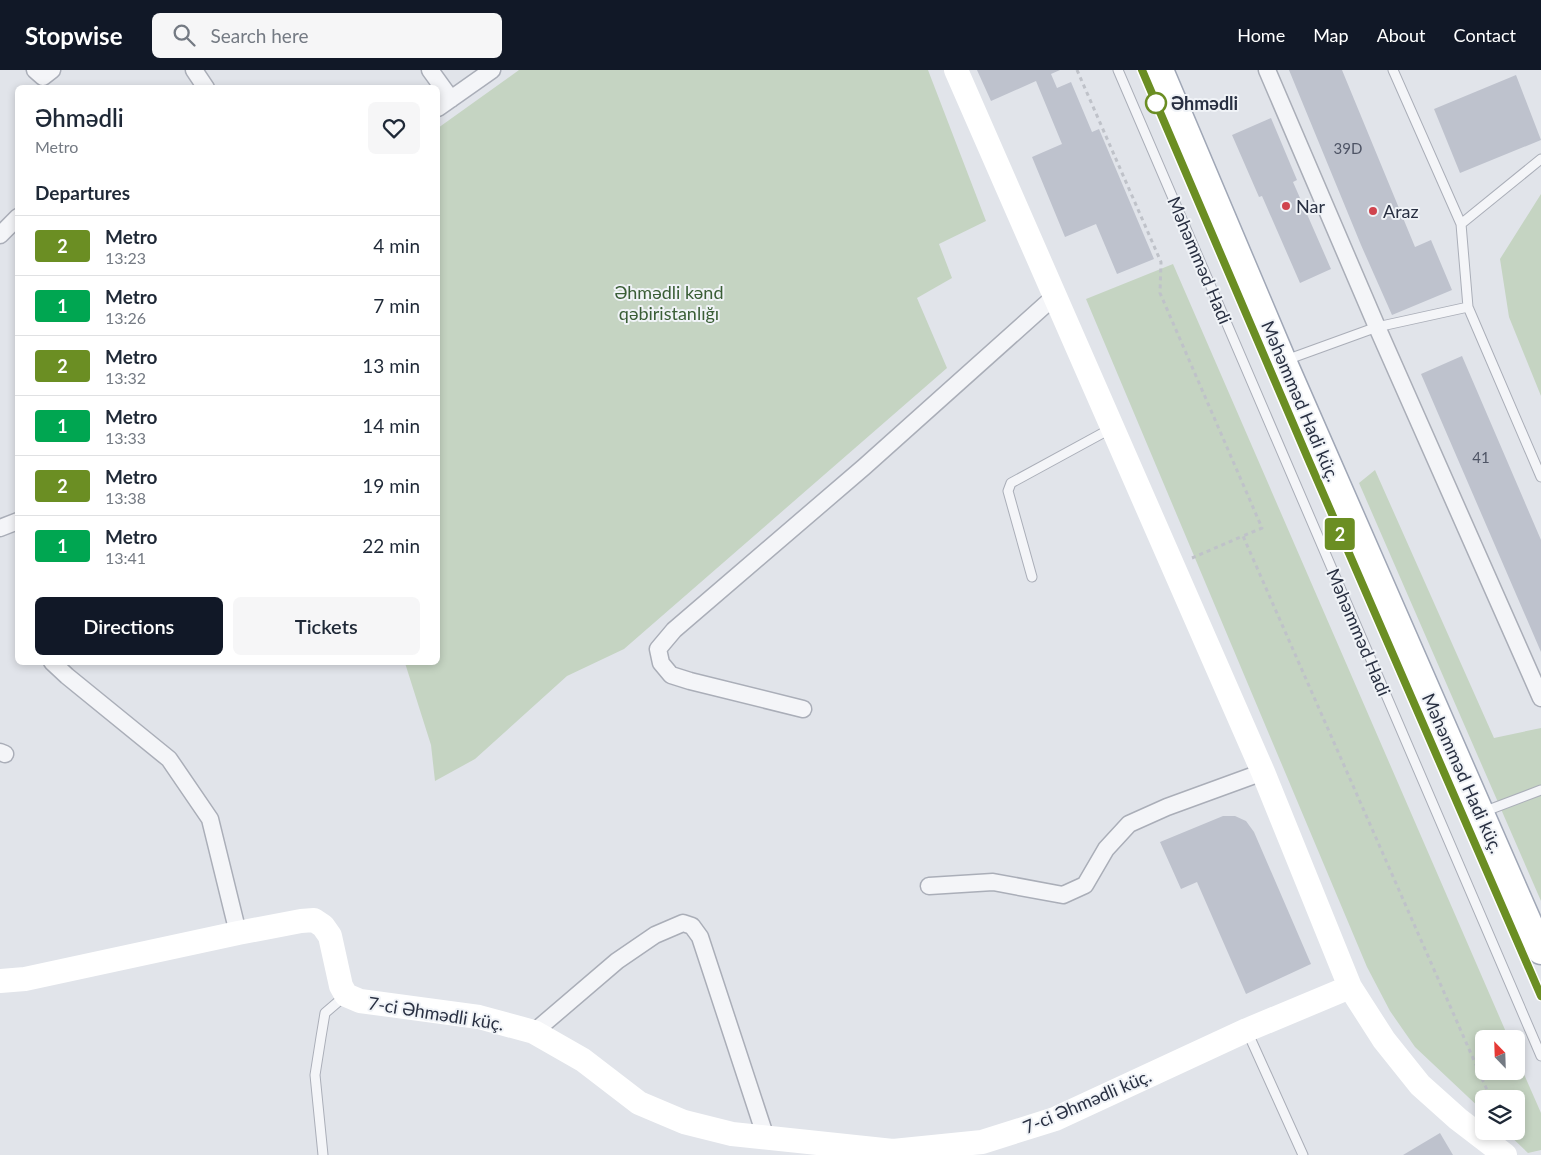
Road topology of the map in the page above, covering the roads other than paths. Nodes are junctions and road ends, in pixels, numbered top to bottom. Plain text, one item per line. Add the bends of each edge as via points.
1 (194, 70) edge
2 (430, 70) edge
3 (492, 70) edge
4 (956, 70) edge
5 (1118, 70) edge
6 (1160, 70) edge
7 (1267, 70) edge
8 (1395, 71) edge
9 (204, 85) edge
10 (436, 85) edge
11 (444, 104) edge
12 (1541, 159) edge
13 (15, 220) edge
14 (1461, 224) junction
15 (0, 235) edge
16 (1055, 296) junction
17 (1468, 307) junction
18 (1377, 327) junction
19 (1283, 360) junction
20 (1113, 428) junction
21 (1541, 477) edge
22 (15, 521) edge
23 (0, 528) edge
24 (1032, 577) dead end
25 (55, 665) edge
26 (1541, 698) edge
27 (803, 709) dead end
28 (1263, 772) junction
29 (1541, 790) edge
30 (1480, 813) junction
31 (929, 886) dead end
32 (238, 933) junction
33 (1541, 951) edge
34 (0, 981) edge
35 (1350, 987) junction
36 (346, 995) junction
37 (1247, 1030) junction
38 (534, 1032) junction
39 (1541, 1056) edge
40 (766, 1138) junction
41 (852, 1151) edge
42 (893, 1153) edge
43 (1502, 1154) edge
44 (323, 1155) edge
45 (1303, 1155) edge

1 - 9 street
2 - 10 street
3 - 11 street
4 - 16 street
5 - 39 lane, Məhəmməd Hadi
6 - 19 main road, Məhəmməd Hadi küç.
7 - 18 street
8 - 14 lane
12 - 14 lane
13 - 15 street
14 - 17 lane
16 - 20 street
16 - 27 street via 864,467 674,630 658,649 661,663 671,675
17 - 18 lane
17 - 21 lane
18 - 19 lane
18 - 26 street
19 - 30 main road, Məhəmməd Hadi küç.
20 - 24 lane via 1011,484 1008,491
20 - 28 street
22 - 23 street
25 - 32 street via 169,759 210,820
28 - 31 street via 1129,824 1106,849 1085,885 1063,895 993,882
28 - 35 street
29 - 30 lane
30 - 33 main road, Məhəmməd Hadi küç.
32 - 34 street, 7-ci Əhmədli küç. via 25,979
32 - 36 street, 7-ci Əhmədli küç. via 314,920 330,936
35 - 37 street, 7-ci Əhmədli küç.
35 - 43 street via 1384,1040 1420,1085
36 - 38 street, 7-ci Əhmədli küç. via 360,1001 479,1017
36 - 44 lane via 325,1013 319,1046 315,1074
37 - 42 street, 7-ci Əhmədli küç. via 1055,1119 982,1142
37 - 45 lane
38 - 40 street, 7-ci Əhmədli küç. via 583,1060 639,1103 684,1122 732,1134
38 - 40 street via 624,955 662,932 684,923 692,926 700,937
40 - 41 street, 7-ci Əhmədli küç.
41 - 42 street, 7-ci Əhmədli küç.

